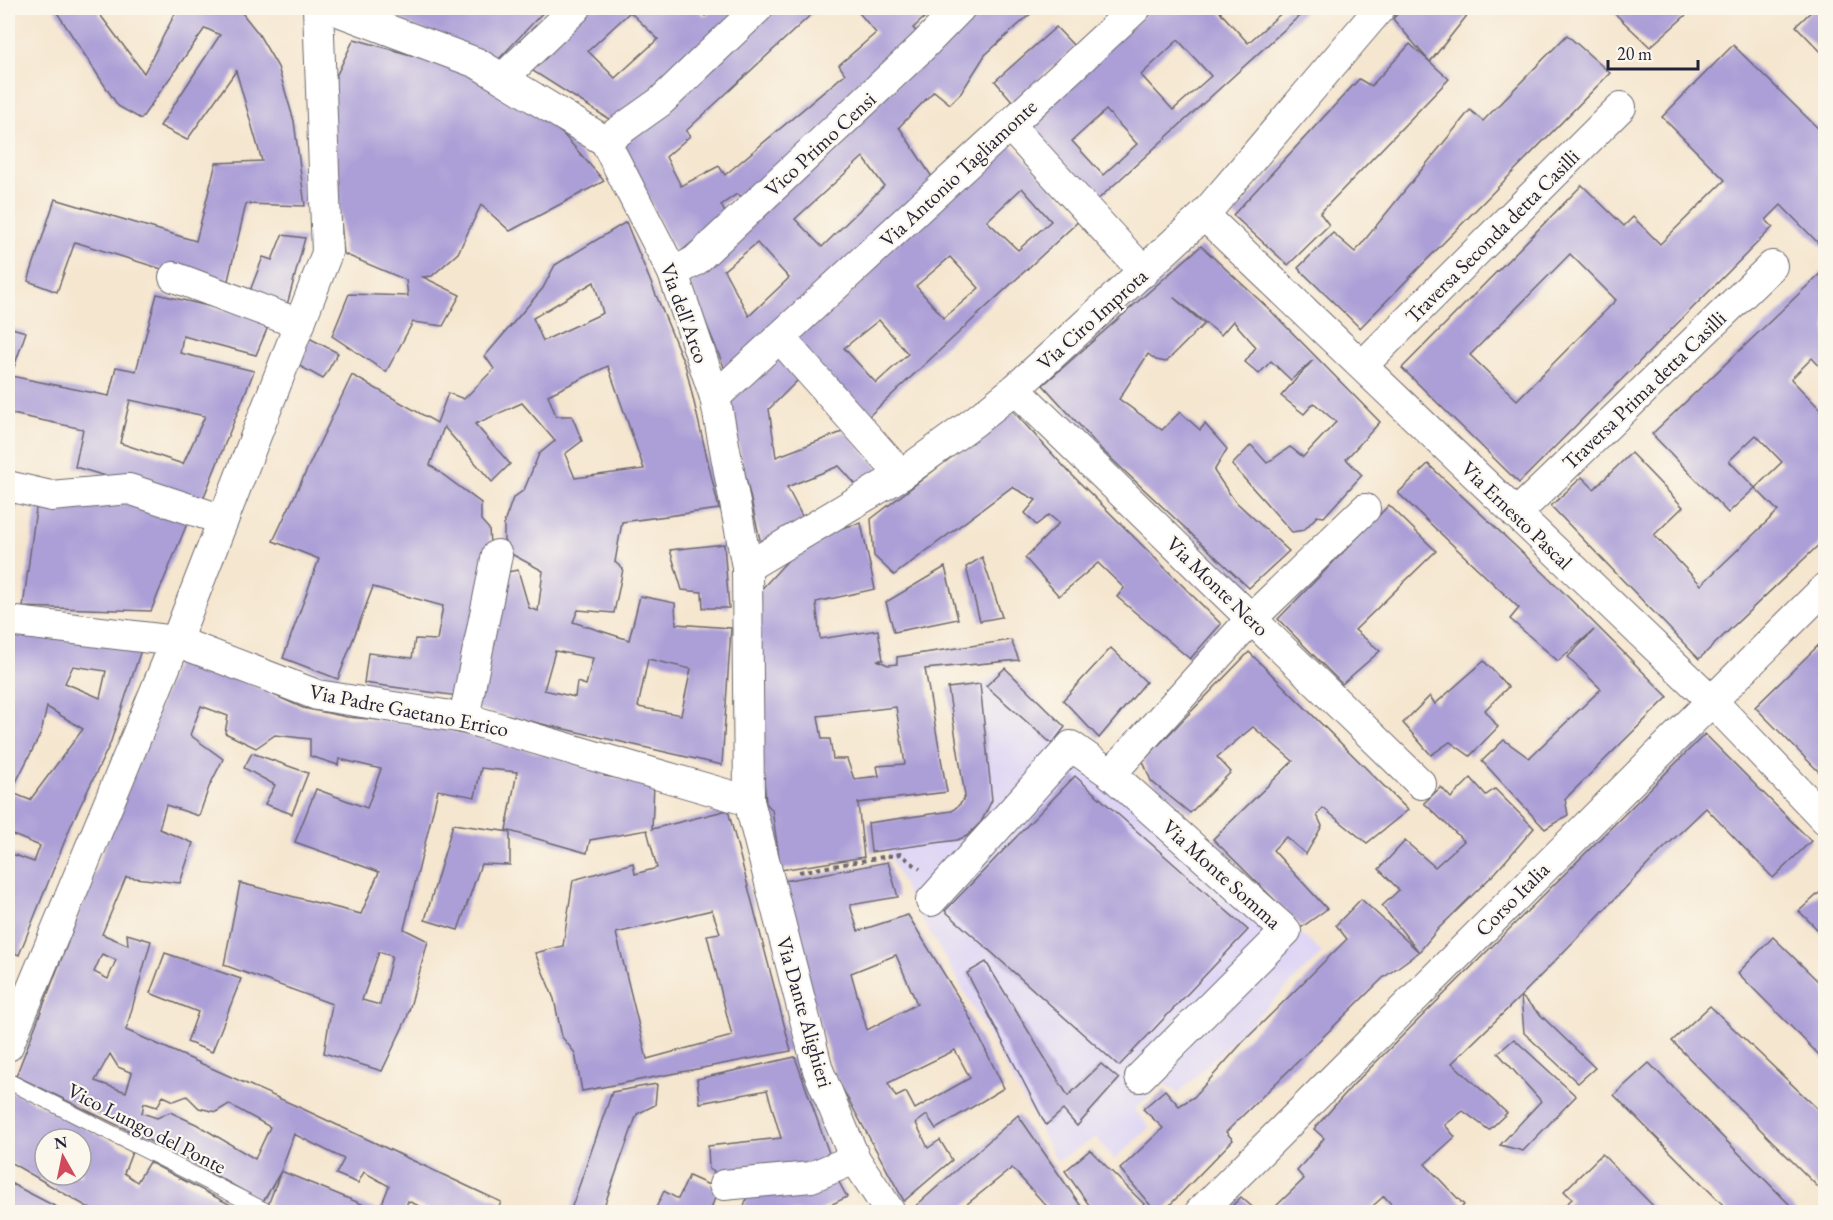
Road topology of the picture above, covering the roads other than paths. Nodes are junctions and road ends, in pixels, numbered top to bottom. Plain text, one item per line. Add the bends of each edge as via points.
1 (318, 8) edge
2 (330, 8) edge
3 (576, 8) edge
4 (758, 8) edge
5 (960, 8) edge
6 (1136, 8) edge
7 (1380, 8) edge
8 (503, 78) junction
9 (1622, 106) dead end
10 (1010, 125) junction
11 (605, 141) junction
12 (1204, 215) junction
13 (1772, 266) dead end
14 (1143, 272) junction
15 (673, 273) junction
16 (174, 277) dead end
17 (300, 324) junction
18 (780, 338) junction
19 (1363, 365) junction
20 (1015, 388) junction
21 (715, 397) junction
22 (901, 475) junction
23 (8, 486) edge
24 (1365, 509) dead end
25 (1516, 514) junction
26 (223, 520) junction
27 (497, 555) dead end
28 (747, 567) junction
29 (1826, 586) edge
30 (1251, 619) junction
31 (8, 621) edge
32 (176, 640) junction
33 (1711, 700) junction
34 (464, 718) junction
35 (1111, 774) junction
36 (1421, 784) dead end
37 (749, 801) junction
38 (1826, 820) edge
39 (938, 893) road end
40 (8, 1046) edge
41 (1140, 1077) dead end
42 (8, 1081) edge
43 (855, 1159) junction
44 (724, 1185) dead end
45 (268, 1212) edge
46 (890, 1212) edge
47 (1200, 1212) edge

1 - 17 street via 327,254
2 - 8 street via 477,63
3 - 8 street
4 - 11 street via 660,102
5 - 15 street, Vico Primo Censi via 695,261
6 - 10 street, Via Antonio Tagliamonte
7 - 12 street, Via Ciro Improta
8 - 11 street
9 - 19 street, Traversa Seconda detta Casilli
10 - 14 street
10 - 18 street, Via Antonio Tagliamonte
11 - 15 street, Via dell'Arco
12 - 14 street, Via Ciro Improta
12 - 19 street, Via Ernesto Pascal
13 - 25 street, Traversa Prima detta Casilli
14 - 20 street, Via Ciro Improta
15 - 21 street, Via dell'Arco
16 - 17 street
17 - 26 street
18 - 21 street, Via Antonio Tagliamonte
18 - 22 street
19 - 25 street, Via Ernesto Pascal
20 - 22 street, Via Ciro Improta
20 - 30 street, Via Monte Nero
21 - 28 street, Via dell'Arco
22 - 28 street, Via Ciro Improta
23 - 26 street via 51,496 129,489
24 - 30 street
25 - 33 street, Via Ernesto Pascal
26 - 32 street
27 - 34 street
28 - 37 street, Via dell'Arco
29 - 33 street, Corso Italia
30 - 35 street
30 - 36 street, Via Monte Nero
31 - 32 street, Via Padre Gaetano Errico
32 - 34 street, Via Padre Gaetano Errico via 317,695
32 - 40 street
33 - 38 street, Via Ernesto Pascal
33 - 47 street, Corso Italia
34 - 37 street, Via Padre Gaetano Errico
35 - 39 street, Via Monte Somma via 1071,746
35 - 41 street, Via Monte Somma via 1286,931
37 - 43 street, Via Dante Alighieri via 818,1070
42 - 45 lane, Vico Lungo del Ponte
43 - 44 street via 811,1177
43 - 46 street, Via Dante Alighieri

